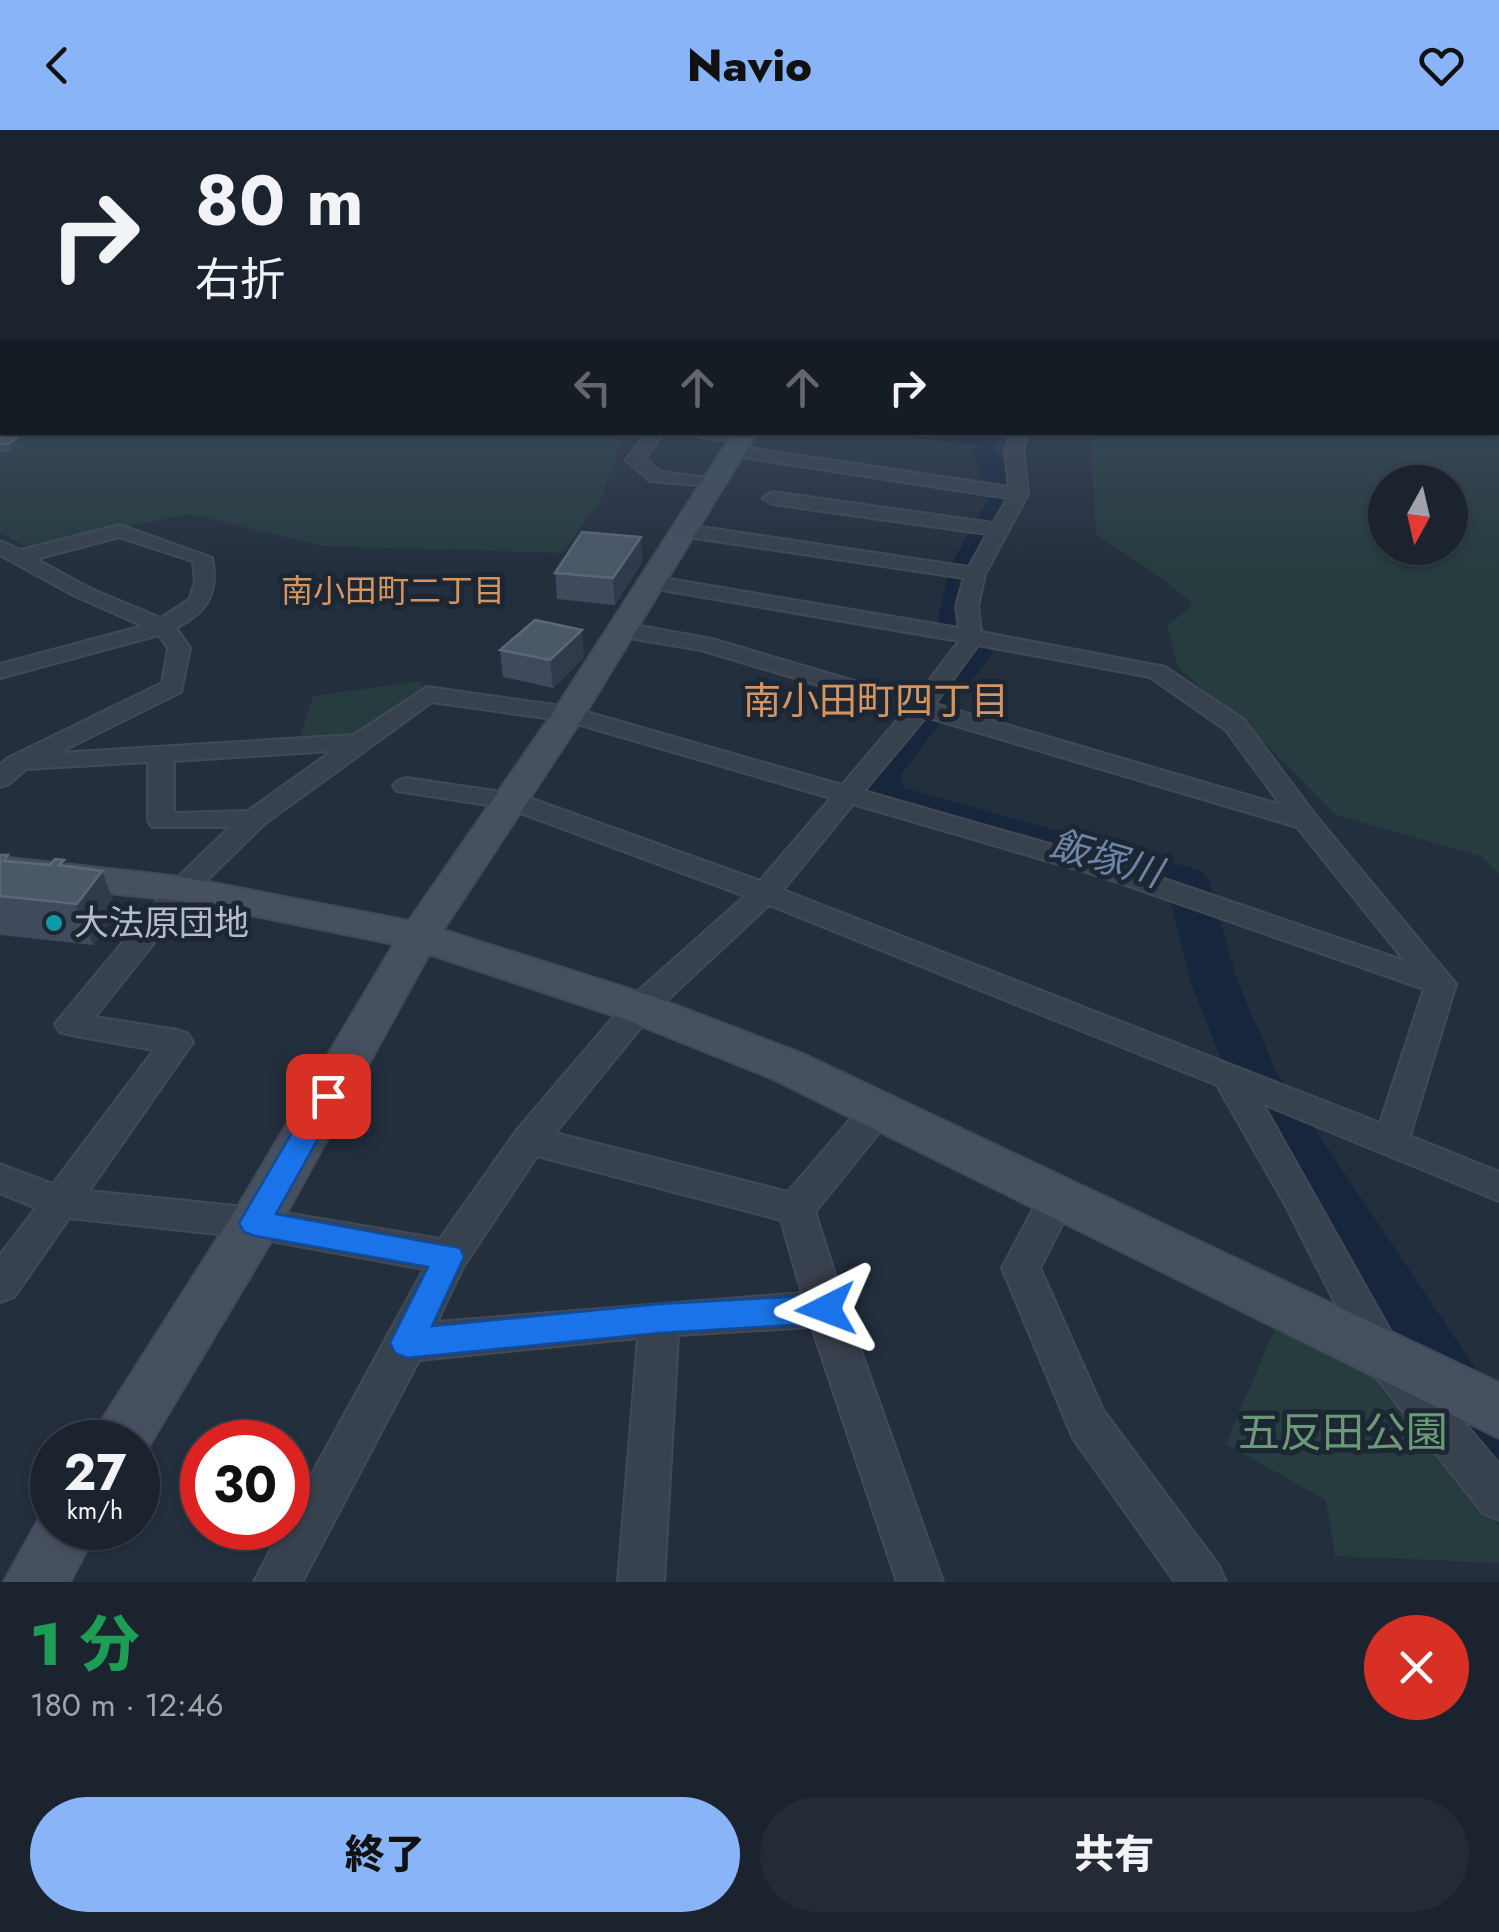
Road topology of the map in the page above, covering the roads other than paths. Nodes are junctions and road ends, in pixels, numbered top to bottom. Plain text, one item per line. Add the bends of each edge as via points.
1 (654, 435) edge
2 (709, 435) edge
3 (1020, 435) edge
4 (740, 443) junction
5 (713, 483) junction
6 (1020, 494) junction
7 (772, 499) junction
8 (681, 530) junction
9 (1000, 530) junction
10 (9, 552) edge
11 (975, 574) junction
12 (651, 582) junction
13 (164, 627) junction
14 (623, 630) junction
15 (972, 640) junction
16 (0, 671) edge
17 (922, 706) junction
18 (569, 714) junction
19 (362, 742) junction
20 (161, 754) junction
21 (6, 768) edge
22 (406, 786) dead end
23 (846, 796) junction
24 (512, 801) junction
25 (254, 820) junction
26 (1306, 821) junction
27 (0, 869) edge
28 (182, 889) junction
29 (764, 893) junction
30 (419, 936) junction
31 (1442, 984) junction
32 (640, 1008) junction
33 (1230, 1076) junction
34 (878, 1110) junction
35 (528, 1140) junction
36 (1391, 1142) junction
37 (0, 1178) edge
38 (1499, 1187) edge
39 (1058, 1198) junction
40 (63, 1203) junction
41 (796, 1210) junction
42 (255, 1223) junction
43 (449, 1257) junction
44 (0, 1285) edge
45 (826, 1309) junction
46 (659, 1318) junction
47 (407, 1343) junction
48 (1382, 1354) junction
49 (1499, 1411) edge
50 (134, 1420) edge
51 (1499, 1498) edge
52 (55, 1550) edge
53 (35, 1582) edge
54 (277, 1582) edge
55 (641, 1582) edge
56 (920, 1582) edge
57 (1203, 1582) edge

1 - 5 street via 635,460 656,477
2 - 4 street
3 - 6 street via 1014,450
4 - 5 street
4 - 7 street
5 - 8 street
6 - 7 street
6 - 9 street
7 - 8 street
7 - 9 street
7 - 11 street
8 - 12 street
9 - 11 street
10 - 13 street
10 - 13 street via 120,531 202,558 206,581 198,604
11 - 15 street via 967,606
12 - 14 street
12 - 15 street
13 - 16 street
13 - 21 street via 179,648 173,687
14 - 17 street via 704,644
14 - 18 street
15 - 17 street
15 - 26 street via 1157,672 1235,725
17 - 23 street
17 - 26 street
18 - 19 street via 428,694
18 - 23 street
18 - 24 street
19 - 20 street
19 - 25 street
20 - 21 street
20 - 25 street via 161,822
22 - 24 street
23 - 29 street
23 - 31 street via 1113,871
24 - 29 street
24 - 30 street
25 - 28 street
26 - 31 street
27 - 28 street
28 - 30 street
28 - 40 street via 71,1024 177,1042
29 - 32 street
29 - 33 street
30 - 32 street
30 - 42 street
31 - 36 street
32 - 34 street
32 - 35 street
33 - 36 street
33 - 48 street
34 - 39 street
34 - 41 street
35 - 41 street
35 - 43 street
36 - 38 street
37 - 40 street
39 - 48 street
39 - 57 street via 1021,1268 1088,1424
40 - 42 street
40 - 44 street
41 - 45 street
42 - 43 street
42 - 50 street
43 - 47 street
45 - 46 street
45 - 56 street
46 - 47 street
46 - 55 street
47 - 54 street
48 - 49 street
48 - 51 street
52 - 53 street

